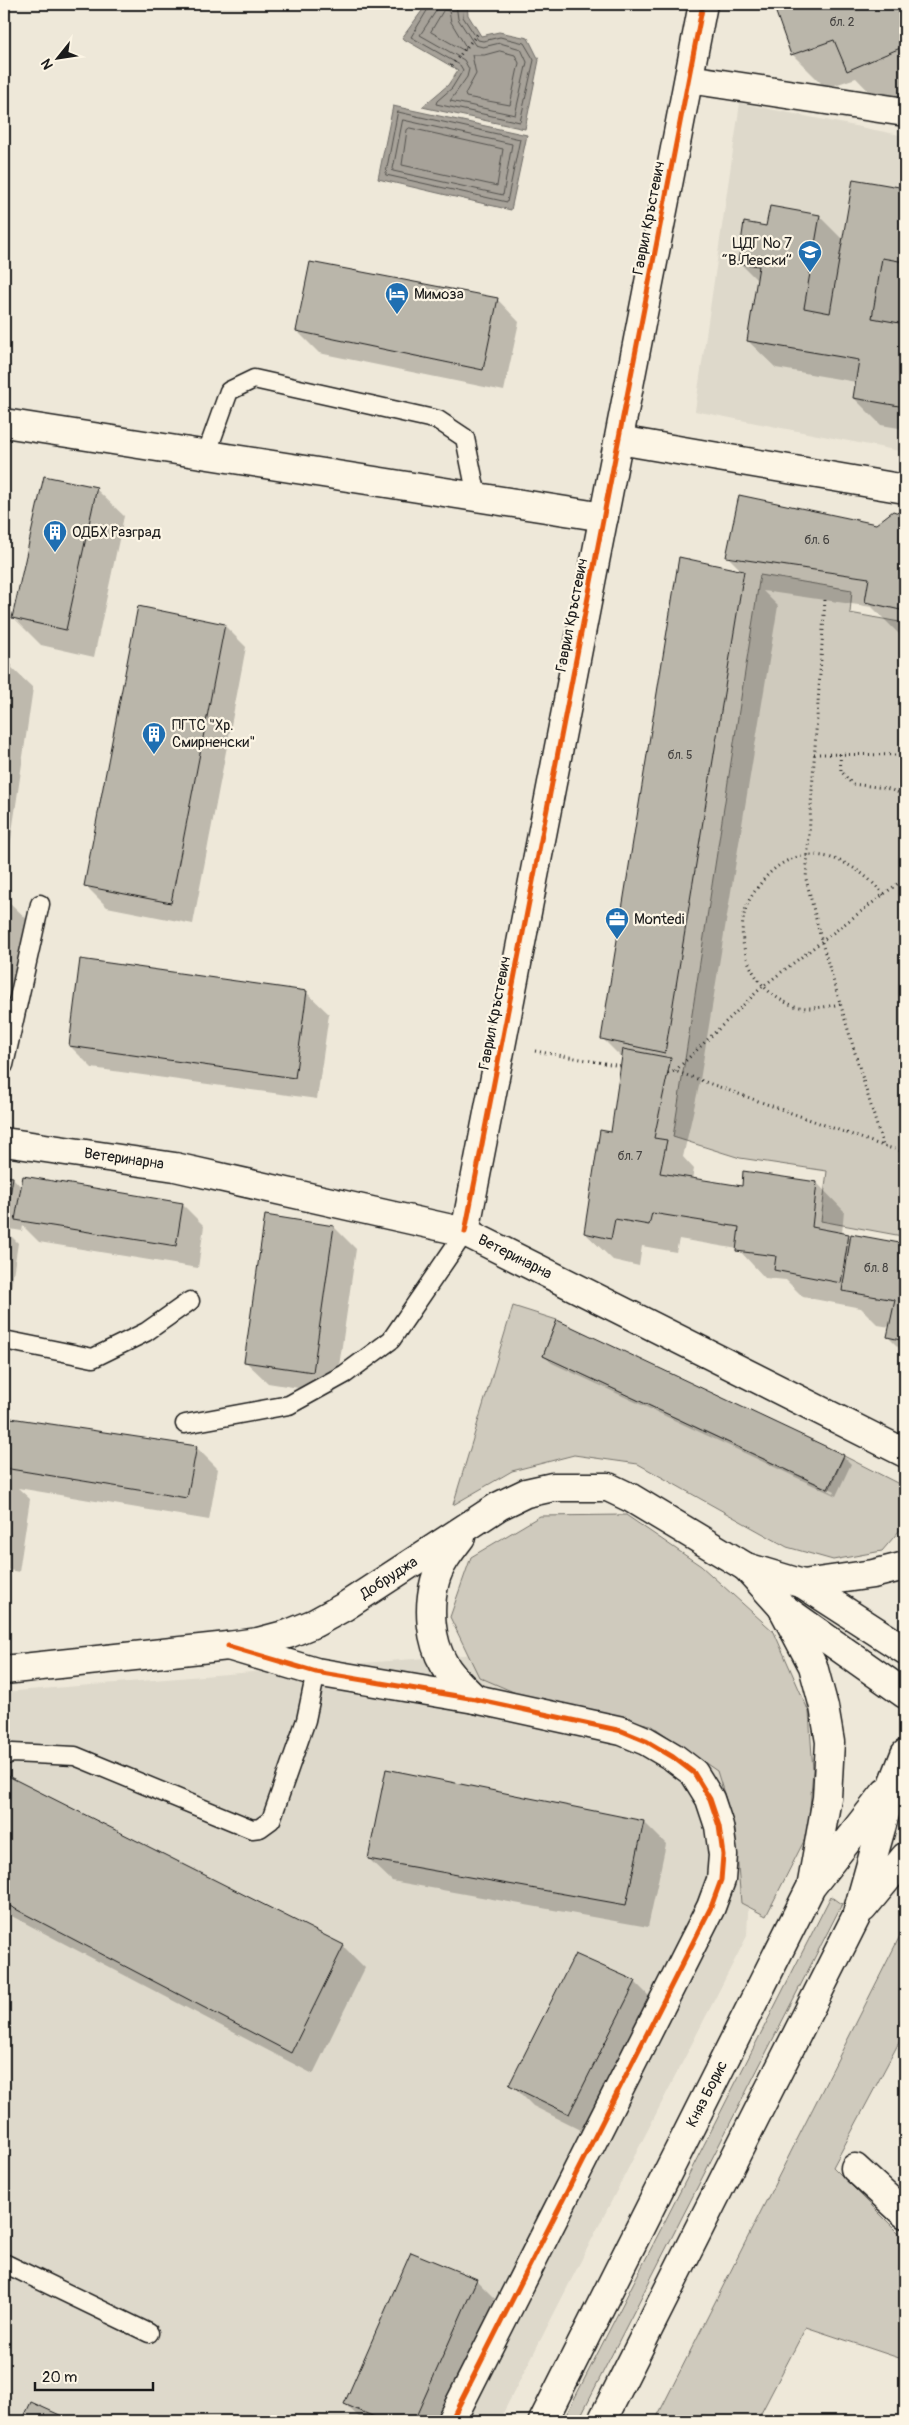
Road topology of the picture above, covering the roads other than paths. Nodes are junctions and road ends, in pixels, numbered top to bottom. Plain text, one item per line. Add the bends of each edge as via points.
1 (703, 4) edge
2 (688, 78) junction
3 (905, 112) edge
4 (4, 423) edge
5 (618, 440) junction
6 (206, 454) junction
7 (905, 489) edge
8 (477, 497) junction
9 (604, 517) junction
10 (40, 904) dead end
11 (4, 1065) edge
12 (4, 1142) edge
13 (465, 1232) junction
14 (190, 1301) dead end
15 (4, 1340) edge
16 (185, 1424) dead end
17 (905, 1453) edge
18 (467, 1528) junction
19 (905, 1566) edge
20 (746, 1567) junction
21 (803, 1584) junction
22 (782, 1606) junction
23 (228, 1646) junction
24 (905, 1650) edge
25 (4, 1670) edge
26 (316, 1672) junction
27 (905, 1694) edge
28 (475, 1699) junction
29 (905, 1754) edge
30 (4, 1756) edge
31 (894, 1782) junction
32 (905, 1857) edge
33 (811, 1887) junction
34 (856, 1917) junction
35 (855, 2168) dead end
36 (905, 2214) edge
37 (4, 2263) edge
38 (149, 2333) dead end
39 (451, 2421) edge
40 (543, 2421) edge
41 (602, 2421) edge

1 - 2 street, Гаврил Кръстевич
2 - 3 street
2 - 5 street, Гаврил Кръстевич
4 - 6 street
5 - 7 street
5 - 9 street, Гаврил Кръстевич
6 - 8 street
6 - 8 lane via 229,391 254,379 438,420 465,438
8 - 9 street
9 - 13 street, Гаврил Кръстевич
10 - 11 lane
12 - 13 street, Ветеринарна via 175,1167
13 - 16 lane via 391,1340 345,1374 289,1405
13 - 17 street, Ветеринарна
14 - 15 lane via 146,1332 93,1358
18 - 20 street, Добруджа via 499,1506 526,1493 554,1487 608,1487
18 - 23 street, Добруджа via 316,1624 258,1642
18 - 28 street via 435,1580 431,1622 444,1664
19 - 21 street
20 - 21 street
20 - 22 street
21 - 24 street
22 - 27 street
22 - 33 street via 813,1666 830,1742 826,1798
23 - 25 street, Добруджа
23 - 26 street
26 - 28 street
26 - 30 lane via 306,1720 271,1820 260,1828 252,1828 75,1756 12,1753
28 - 39 street via 622,1732 673,1757 694,1774 710,1799 719,1826 723,1855 721,1880 711,1907
29 - 31 street, Княз Борис
31 - 33 street, Княз Борис
31 - 34 street, Княз Борис
32 - 34 street
33 - 40 street, Княз Борис
34 - 41 street, Княз Борис
35 - 36 street
37 - 38 lane

